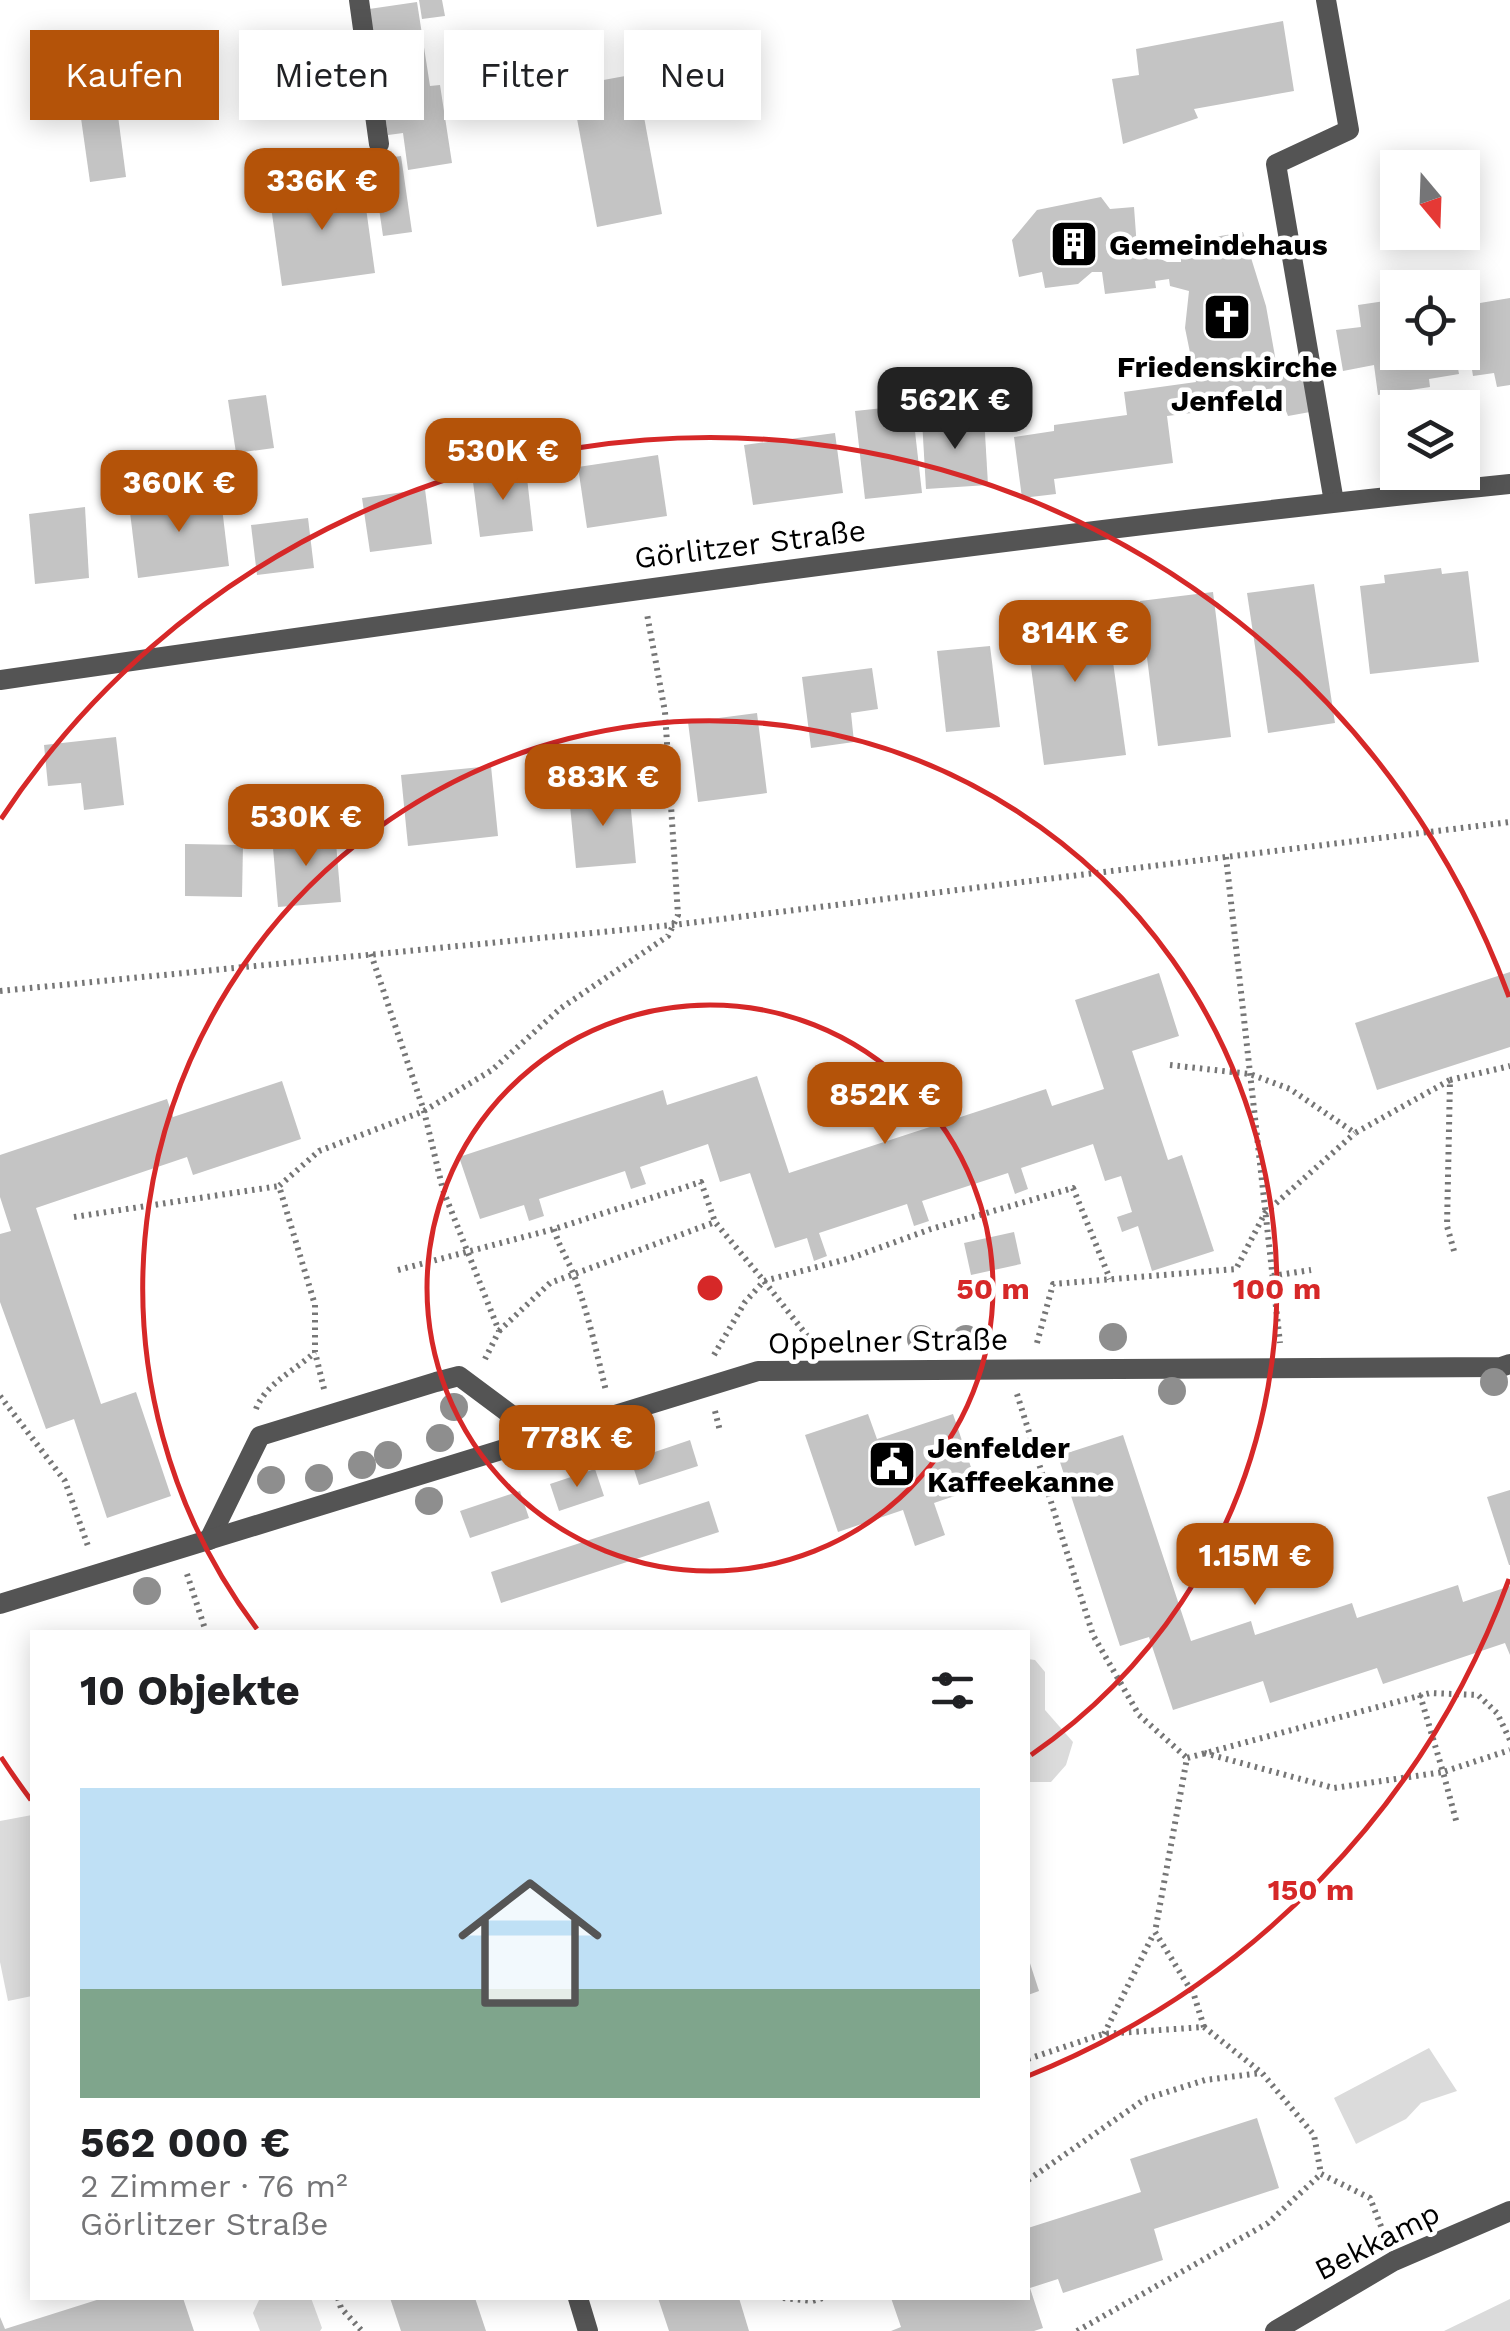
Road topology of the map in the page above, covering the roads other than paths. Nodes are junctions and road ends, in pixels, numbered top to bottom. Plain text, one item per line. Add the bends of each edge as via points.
1 (359, 0) edge
2 (1326, 0) edge
3 (379, 144) dead end
4 (1510, 484) edge
5 (1334, 502) junction
6 (0, 680) edge
7 (1510, 1364) edge
8 (542, 1438) junction
9 (209, 1540) junction
10 (0, 1604) edge
11 (1510, 2211) edge
12 (579, 2300) edge
13 (588, 2331) edge
14 (1275, 2331) edge

1 - 3 street
2 - 5 street via 1349,130 1276,164
4 - 5 street, Görlitzer Straße
5 - 6 street, Görlitzer Straße via 642,588
7 - 8 street, Oppelner Straße via 758,1372
8 - 9 street, Oppelner Straße
8 - 9 street via 460,1376 260,1436
9 - 10 street, Oppelner Straße
11 - 14 street, Bekkamp via 1394,2261
12 - 13 street

